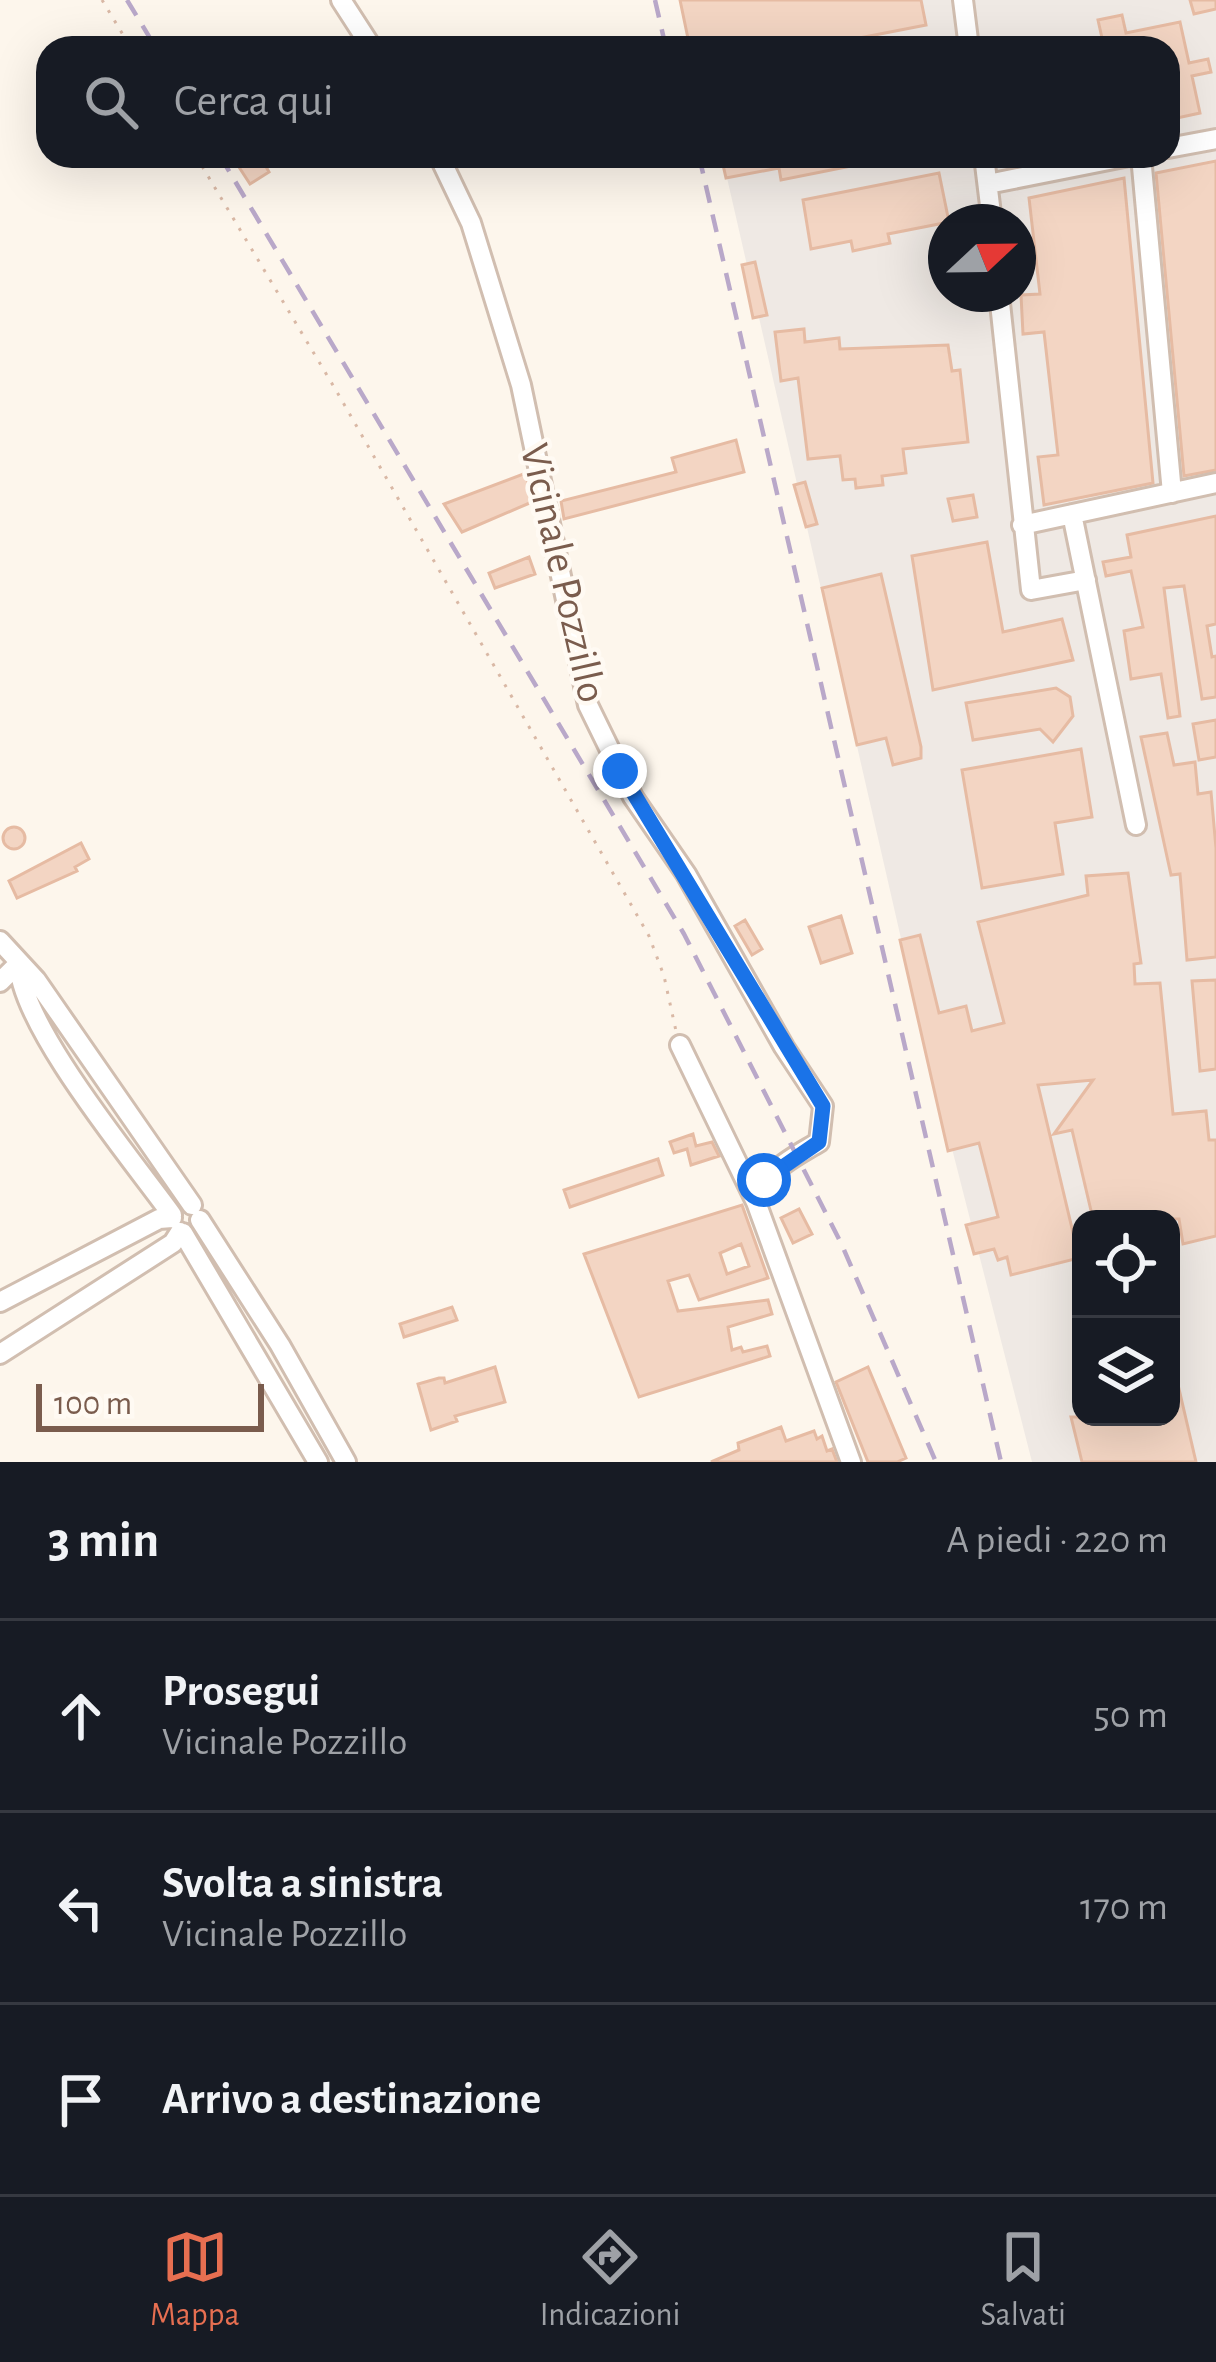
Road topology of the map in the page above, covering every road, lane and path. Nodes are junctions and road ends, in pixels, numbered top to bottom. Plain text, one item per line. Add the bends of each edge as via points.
1 (102, 0) edge
2 (341, 0) edge
3 (963, 0) edge
4 (124, 36) edge
5 (364, 36) edge
6 (968, 36) edge
7 (1216, 139) edge
8 (1180, 146) edge
9 (203, 168) edge
10 (445, 168) edge
11 (986, 168) edge
12 (1069, 168) edge
13 (1143, 168) edge
14 (988, 184) junction
15 (990, 204) edge
16 (1001, 312) edge
17 (1216, 483) edge
18 (1172, 493) junction
19 (1072, 514) junction
20 (1022, 526) junction
21 (1086, 580) junction
22 (1136, 825) dead end
23 (0, 941) edge
24 (19, 963) junction
25 (0, 982) edge
26 (680, 1045) joint
27 (756, 1202) junction
28 (196, 1212) junction
29 (177, 1224) junction
30 (0, 1302) edge
31 (0, 1354) edge
32 (319, 1462) edge
33 (346, 1462) edge
34 (851, 1462) edge

1 - 4 path
2 - 5 street
3 - 6 street
7 - 8 street
9 - 26 path via 649,936
10 - 27 street, Vicinale Pozzillo via 471,223 521,385 588,705 633,796 823,1106 819,1142 764,1180
11 - 14 street
12 - 14 street
13 - 18 street
14 - 15 street
16 - 20 street
17 - 18 street
18 - 19 street
19 - 20 street
19 - 21 street
20 - 21 street via 1031,590
21 - 22 street
23 - 24 street
24 - 25 street
24 - 28 street
24 - 29 street via 40,1030
26 - 27 street
27 - 34 street
28 - 29 street via 193,1232
28 - 33 street
29 - 30 street via 159,1219
29 - 31 street via 172,1243
29 - 32 street

